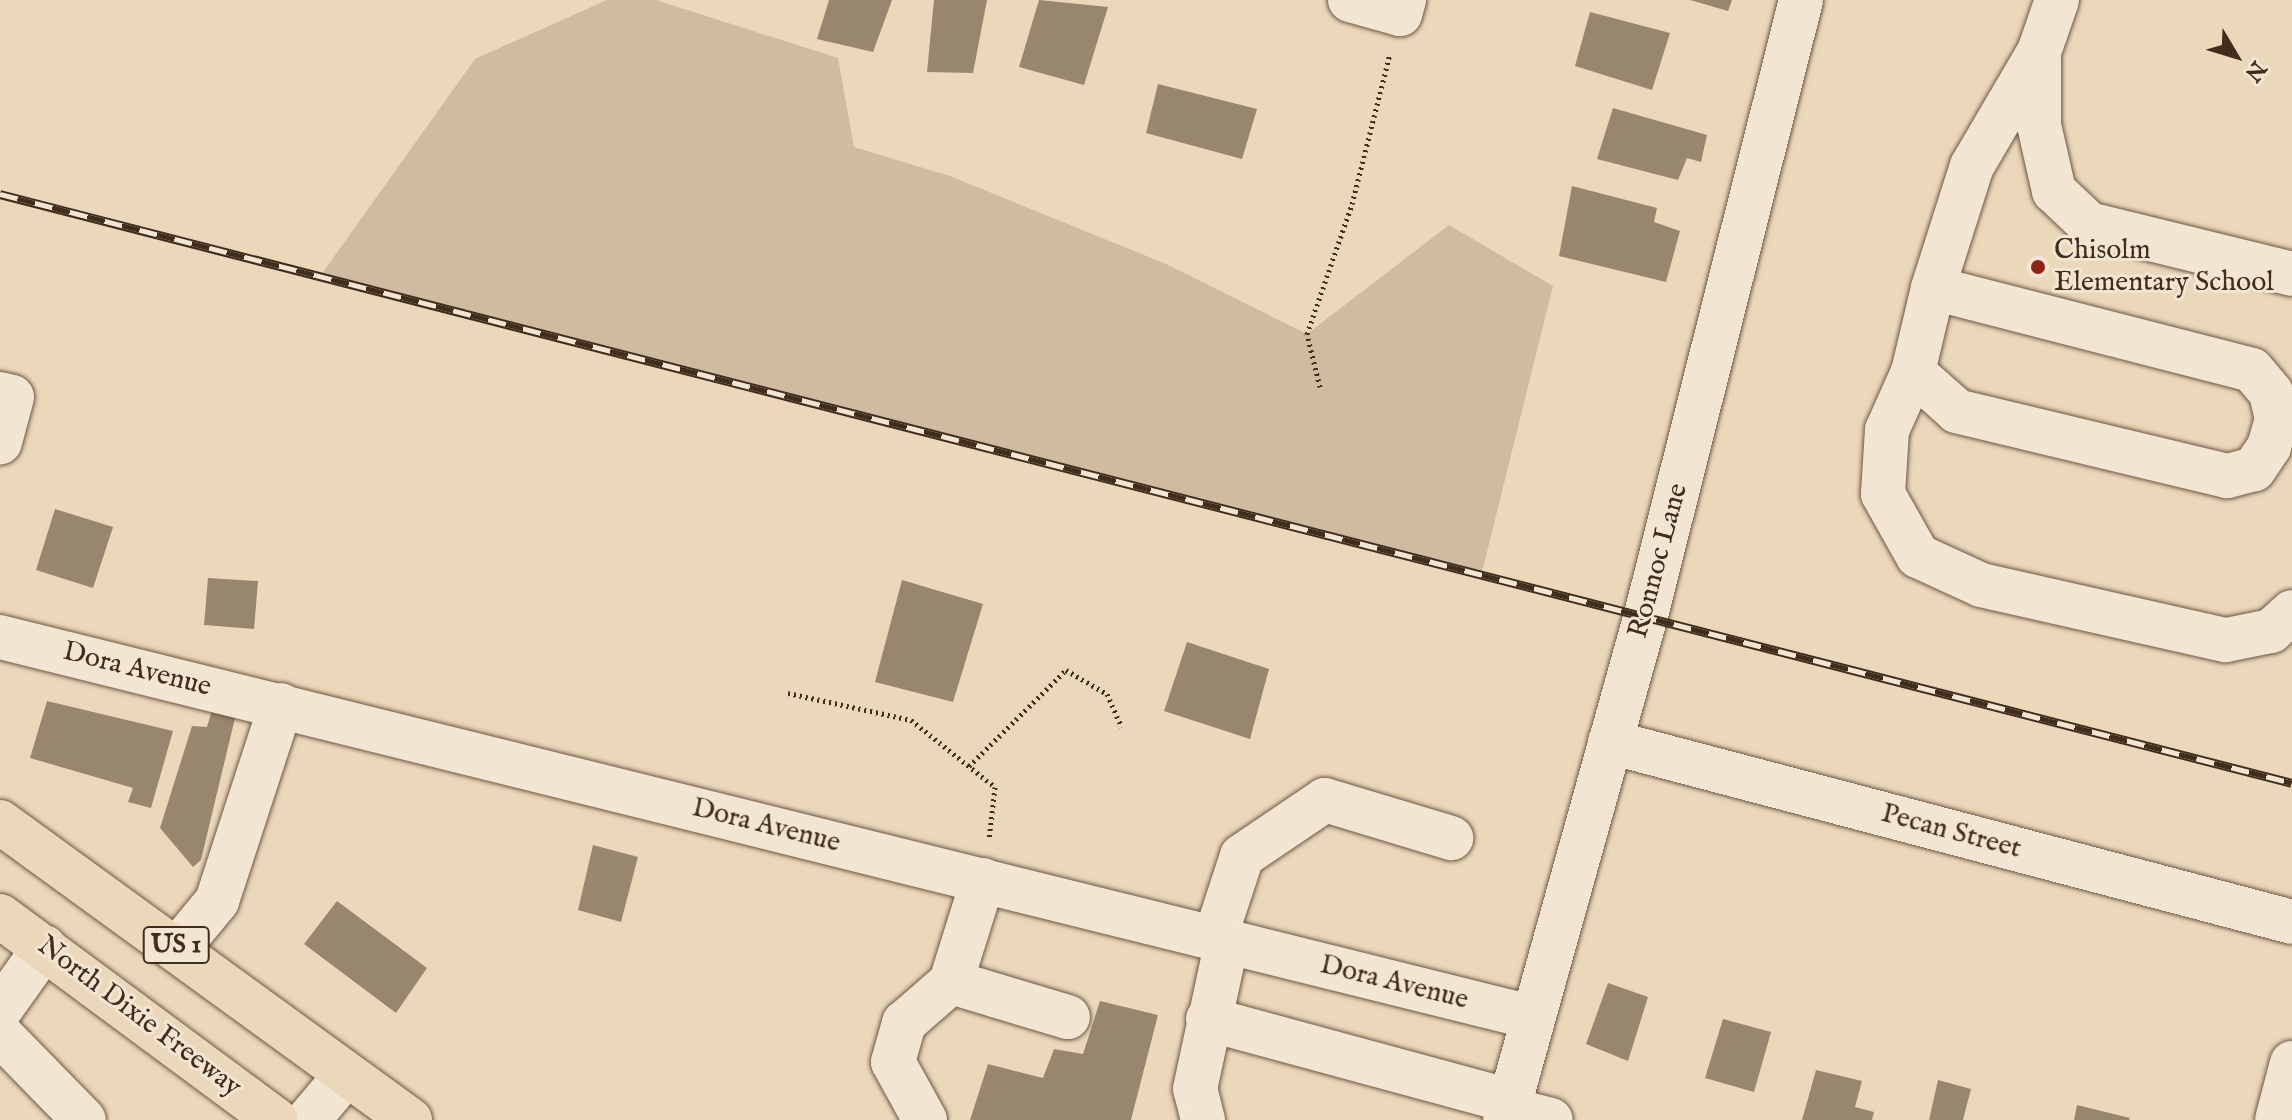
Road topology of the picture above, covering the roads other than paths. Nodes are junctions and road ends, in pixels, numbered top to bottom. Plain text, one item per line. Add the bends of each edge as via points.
1 (1350, 0) edge
2 (1801, 0) edge
3 (2057, 0) edge
4 (1402, 7) edge
5 (2039, 52) junction
6 (2292, 274) edge
7 (1933, 288) junction
8 (1913, 372) junction
9 (6, 396) edge
10 (0, 442) edge
11 (2292, 612) edge
12 (0, 637) edge
13 (281, 705) junction
14 (1610, 742) junction
15 (0, 822) edge
16 (1451, 838) dead end
17 (983, 880) junction
18 (0, 916) edge
19 (2292, 922) edge
20 (1221, 940) junction
21 (45, 947) junction
22 (179, 947) junction
23 (951, 982) junction
24 (0, 1010) edge
25 (1068, 1017) dead end
26 (1531, 1017) junction
27 (1208, 1019) junction
28 (0, 1034) edge
29 (2292, 1063) edge
30 (346, 1075) junction
31 (1508, 1110) edge
32 (84, 1120) edge
33 (276, 1120) edge
34 (308, 1120) edge
35 (410, 1120) edge
36 (925, 1120) edge
37 (1203, 1120) edge
38 (1551, 1120) edge
39 (2277, 1120) edge

1 - 4 street
2 - 14 street, Ronnoc Lane
3 - 5 street
5 - 6 street via 2039,125 2054,191 2089,224
5 - 7 street via 1972,166
7 - 8 street
7 - 8 street via 2252,370 2271,393 2277,419 2254,469 2227,476 1957,411
8 - 11 street via 1887,430 1883,494 1918,556 1981,585 2226,640 2271,631
9 - 10 street
12 - 13 street, Dora Avenue
13 - 17 street, Dora Avenue
13 - 22 street via 217,901
14 - 19 street, Pecan Street
14 - 26 street, Ronnoc Lane
15 - 22 main road, US 1
16 - 20 street via 1325,800 1242,856
17 - 20 street, Dora Avenue
17 - 23 street
18 - 21 main road, North Dixie Freeway / US 1
20 - 26 street, Dora Avenue
20 - 27 street
21 - 24 street
21 - 33 main road, North Dixie Freeway / US 1
22 - 30 main road, US 1
23 - 25 street
23 - 36 street via 904,1023 893,1062
26 - 31 street, Ronnoc Lane
27 - 31 street
27 - 37 street via 1195,1089
28 - 32 street
29 - 39 street
30 - 34 street
30 - 35 main road, US 1
31 - 38 street

